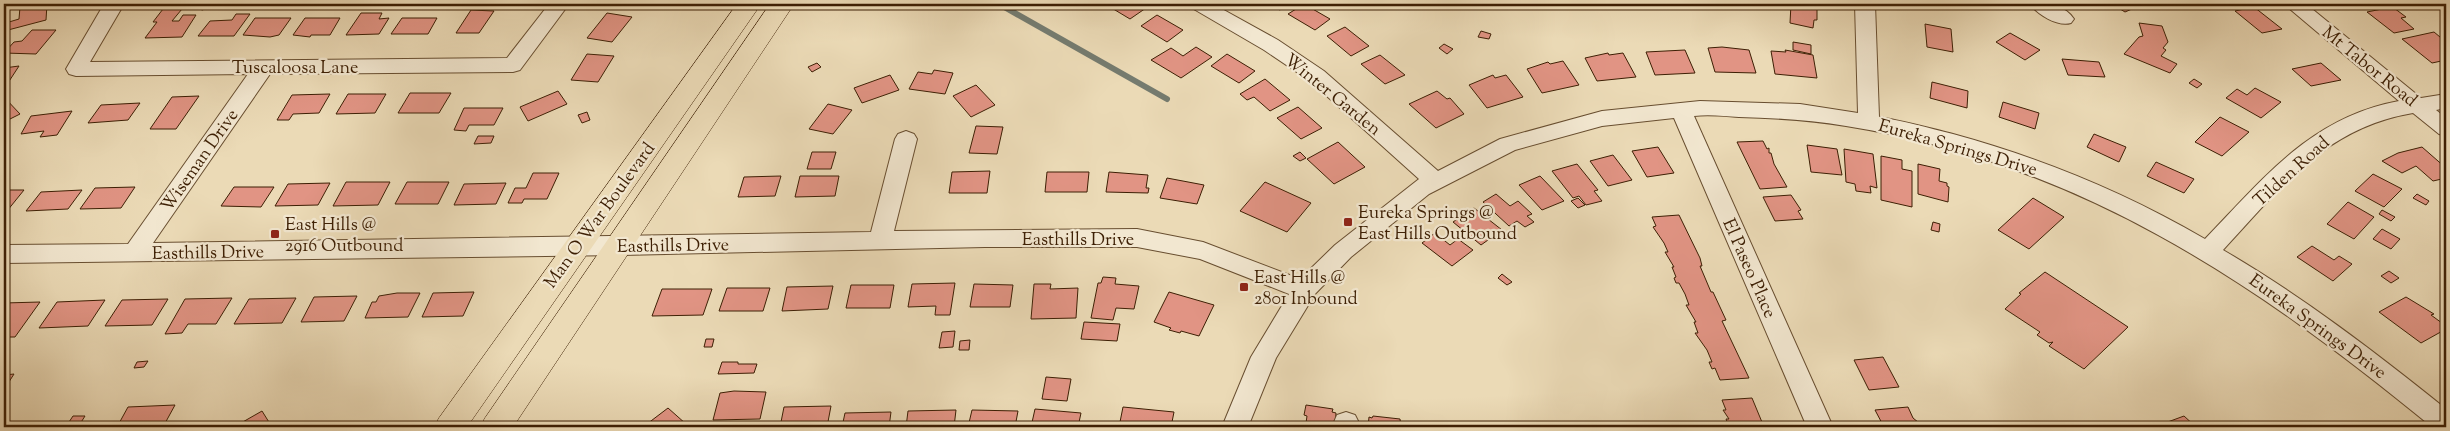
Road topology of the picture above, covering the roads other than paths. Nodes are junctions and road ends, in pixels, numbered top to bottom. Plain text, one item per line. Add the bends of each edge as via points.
1 (114, 4) edge
2 (559, 4) edge
3 (750, 4) edge
4 (782, 4) edge
5 (1199, 4) edge
6 (1865, 4) edge
7 (2040, 4) edge
8 (2294, 4) edge
9 (2064, 19) dead end
10 (264, 67) junction
11 (2446, 101) edge
12 (2419, 106) junction
13 (1681, 110) junction
14 (1868, 121) junction
15 (2446, 129) edge
16 (906, 139) dead end
17 (1434, 180) junction
18 (880, 240) junction
19 (576, 246) junction
20 (621, 246) junction
21 (2208, 251) junction
22 (4, 254) edge
23 (134, 254) junction
24 (1304, 290) junction
25 (2446, 424) edge
26 (450, 427) edge
27 (496, 427) edge
28 (1235, 427) edge
29 (1820, 427) edge

1 - 10 street, Tuscaloosa Lane via 76,69
2 - 10 street, Tuscaloosa Lane via 513,65
3 - 19 main road, Man O War Boulevard
4 - 20 main road, Man O War Boulevard
5 - 17 street, Winter Garden via 1271,45 1317,76
6 - 14 street
7 - 9 street
8 - 12 street, Mt Tabor Road
10 - 23 street, Wiseman Drive
11 - 12 street, Tilden Road
12 - 15 street, Mt Tabor Road
12 - 21 street, Tilden Road via 2362,118 2340,128 2285,172
13 - 14 street, Eureka Springs Drive via 1755,108
13 - 17 street, Eureka Springs Drive via 1604,118 1554,130 1496,149
13 - 29 street, El Paseo Place
14 - 21 street, Eureka Springs Drive via 1969,146 2049,174 2136,212
16 - 18 street
17 - 24 street, Eureka Springs Drive via 1362,231
18 - 20 street, Easthills Drive
18 - 24 street, Easthills Drive via 1137,238 1203,251
19 - 20 street, Easthills Drive
19 - 23 street, Easthills Drive
19 - 26 main road, Man O War Boulevard
20 - 27 main road, Man O War Boulevard
21 - 25 street, Eureka Springs Drive via 2259,282 2346,344
22 - 23 street, Easthills Drive
24 - 28 street, Eureka Springs Drive via 1262,360

